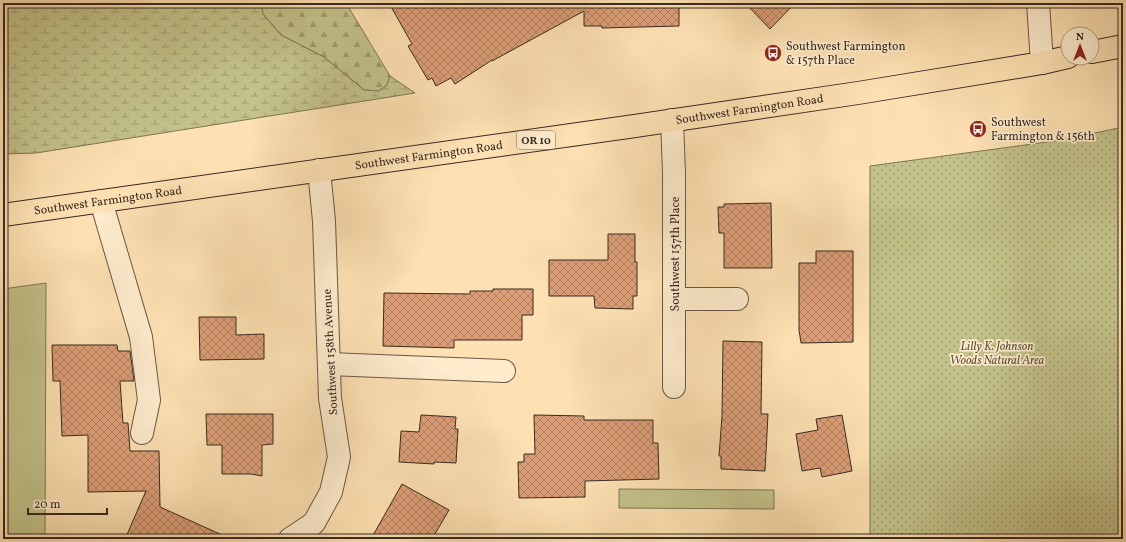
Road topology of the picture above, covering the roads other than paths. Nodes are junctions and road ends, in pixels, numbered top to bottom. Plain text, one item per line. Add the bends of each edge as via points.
1 (1038, 3) edge
2 (1123, 46) edge
3 (1100, 50) edge
4 (1060, 60) edge
5 (1042, 63) junction
6 (672, 120) junction
7 (319, 170) junction
8 (101, 201) junction
9 (3, 215) edge
10 (675, 299) junction
11 (737, 299) dead end
12 (329, 364) junction
13 (504, 371) dead end
14 (674, 387) dead end
15 (142, 433) dead end
16 (290, 539) edge

1 - 5 street
2 - 3 main road
4 - 5 main road, Southwest Farmington Road / OR 10
5 - 6 main road, Southwest Farmington Road / OR 10
6 - 7 main road, Southwest Farmington Road / OR 10
6 - 10 street, Southwest 157th Place
7 - 8 main road, Southwest Farmington Road / OR 10
7 - 12 street, Southwest 158th Avenue via 324,222
8 - 9 main road, Southwest Farmington Road / OR 10
8 - 15 street via 141,337 149,400
10 - 11 street
10 - 14 street, Southwest 157th Place
12 - 13 street
12 - 16 street, Southwest 158th Avenue via 330,398 339,457 331,492 314,523

